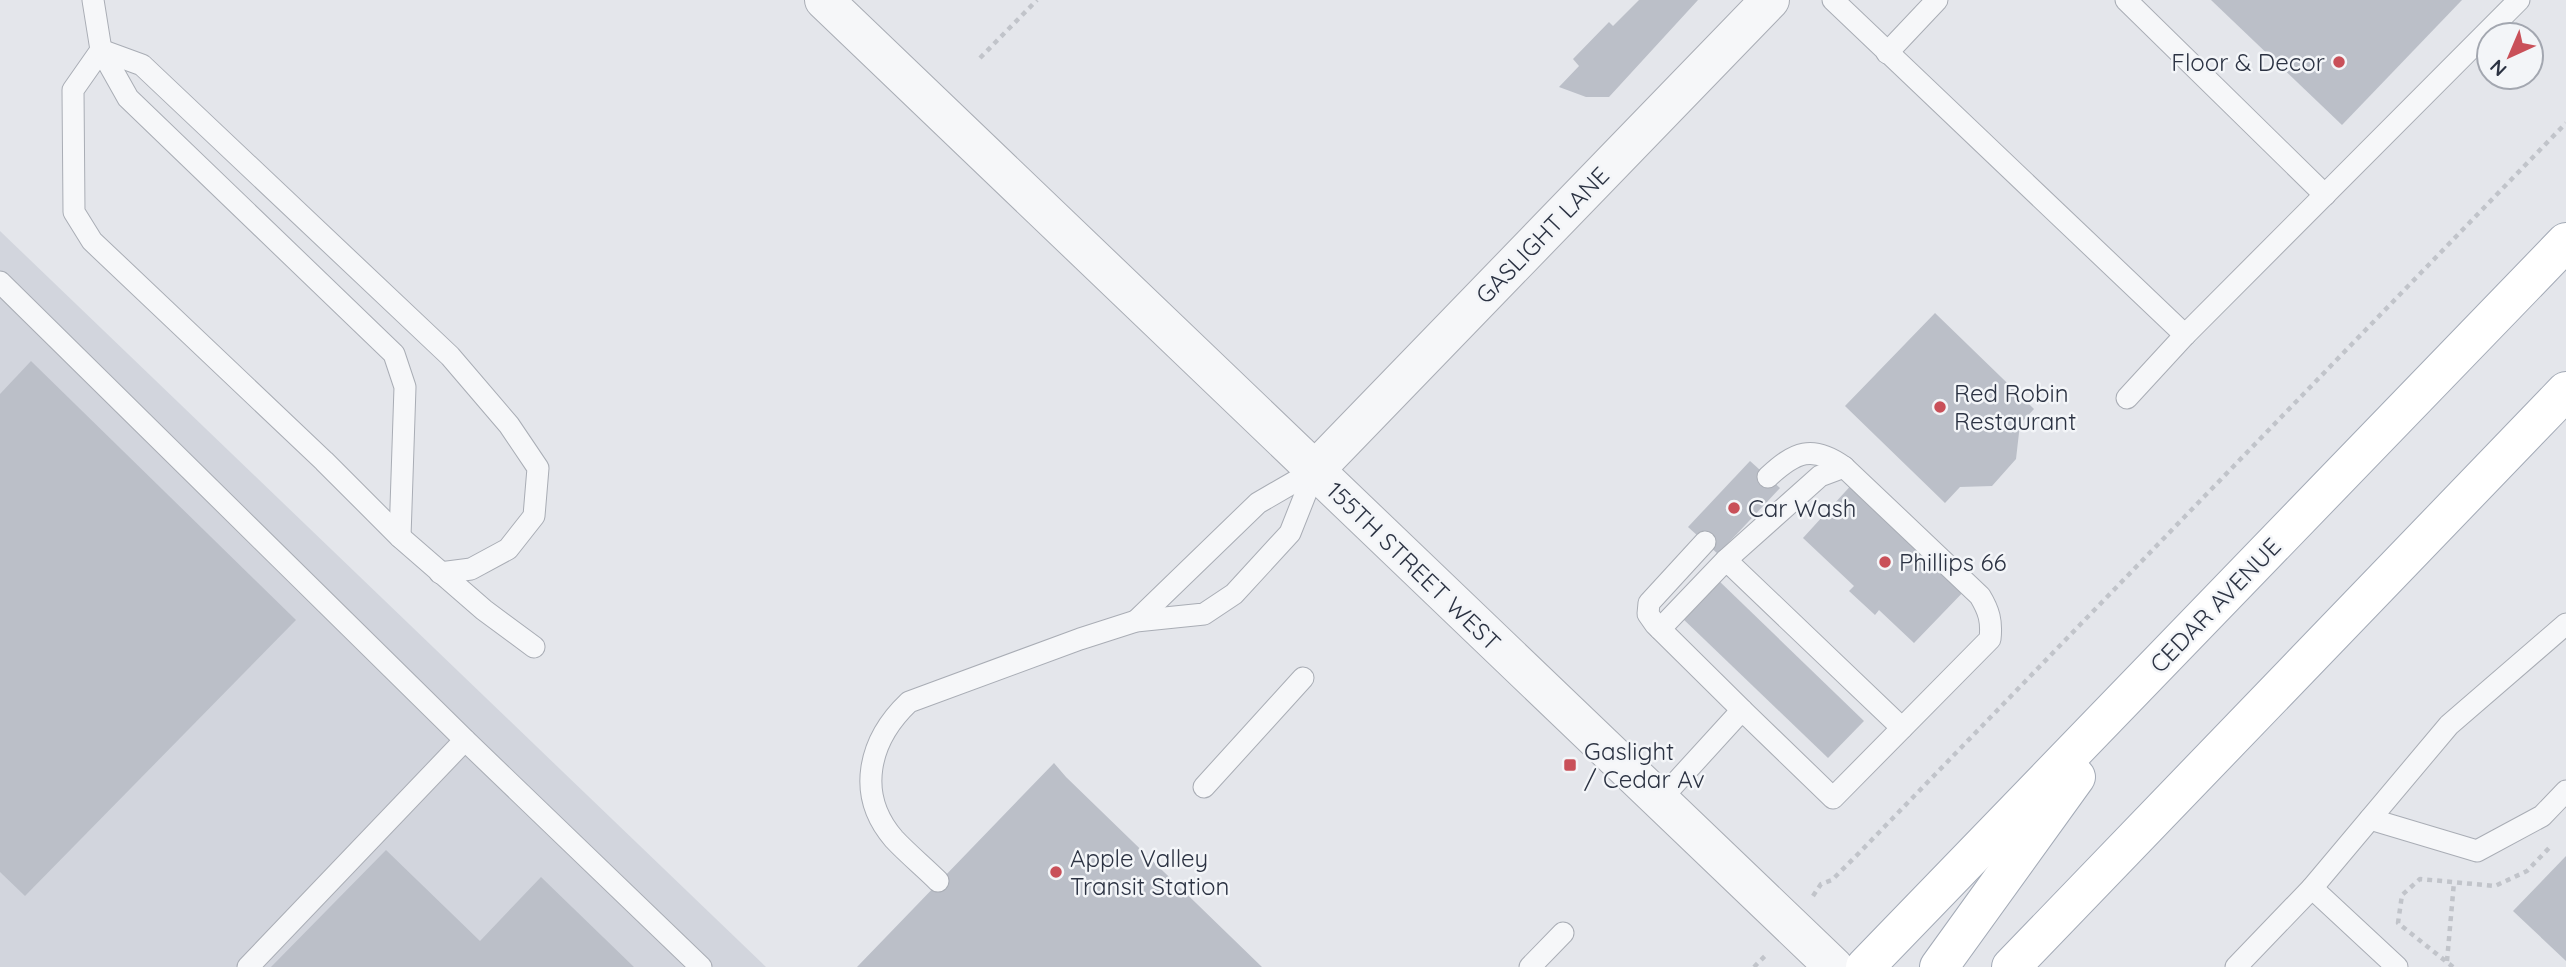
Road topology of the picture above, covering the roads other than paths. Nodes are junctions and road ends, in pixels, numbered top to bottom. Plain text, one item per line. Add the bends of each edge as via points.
1 (93, 0) edge
2 (1770, 0) edge
3 (1833, 0) edge
4 (1937, 0) edge
5 (2126, 0) edge
6 (2519, 0) edge
7 (826, 1) edge
8 (102, 50) junction
9 (1887, 52) junction
10 (2325, 195) junction
11 (2566, 242) edge
12 (0, 282) edge
13 (2185, 335) junction
14 (2566, 391) edge
15 (2127, 398) dead end
16 (1844, 467) junction
17 (1315, 470) junction
18 (1769, 477) dead end
19 (400, 537) junction
20 (1705, 542) dead end
21 (1726, 560) junction
22 (440, 573) junction
23 (1136, 621) junction
24 (2566, 624) edge
25 (1660, 629) junction
26 (534, 647) dead end
27 (2155, 668) junction
28 (1303, 678) dead end
29 (1742, 710) junction
30 (1902, 728) junction
31 (465, 740) junction
32 (1204, 787) dead end
33 (2566, 791) edge
34 (1659, 801) junction
35 (2370, 819) junction
36 (938, 881) dead end
37 (2312, 888) junction
38 (1563, 933) dead end
39 (248, 967) edge
40 (701, 967) edge
41 (1530, 967) edge
42 (1834, 967) edge
43 (1865, 967) edge
44 (1939, 967) edge
45 (2011, 967) edge
46 (2236, 967) edge
47 (2397, 967) edge

1 - 8 lane
2 - 17 street, GASLIGHT LANE
3 - 9 lane
4 - 9 lane
5 - 10 lane
6 - 10 lane
7 - 17 street, 155TH STREET WEST
8 - 19 lane via 128,98 394,354 405,387
8 - 19 lane via 73,90 74,212 92,241
8 - 22 lane via 142,65 440,346 509,425 538,468 534,516 508,549 471,569
9 - 13 lane
10 - 13 lane
11 - 27 main road, CEDAR AVENUE
12 - 31 lane
13 - 15 lane
14 - 45 main road
16 - 18 lane via 1828,456 1800,454
16 - 21 lane via 1820,476
16 - 30 lane via 1980,596 1992,624 1990,639
17 - 23 lane via 1258,503
17 - 23 lane via 1290,533 1234,594 1204,614
17 - 34 street, 155TH STREET WEST
19 - 22 lane
20 - 25 lane via 1649,603 1648,614
21 - 25 lane
21 - 30 lane
22 - 26 lane
23 - 36 lane via 909,702 894,716 873,756 870,780 876,811 893,837
24 - 35 lane via 2449,725
25 - 29 lane
27 - 43 main road, CEDAR AVENUE
27 - 44 main road
28 - 32 lane
29 - 30 lane via 1833,798
29 - 34 lane
31 - 39 lane
31 - 40 lane
33 - 35 lane via 2542,816 2477,851
34 - 42 street, 155TH STREET WEST
35 - 37 lane
37 - 46 lane
37 - 47 lane
38 - 41 lane

